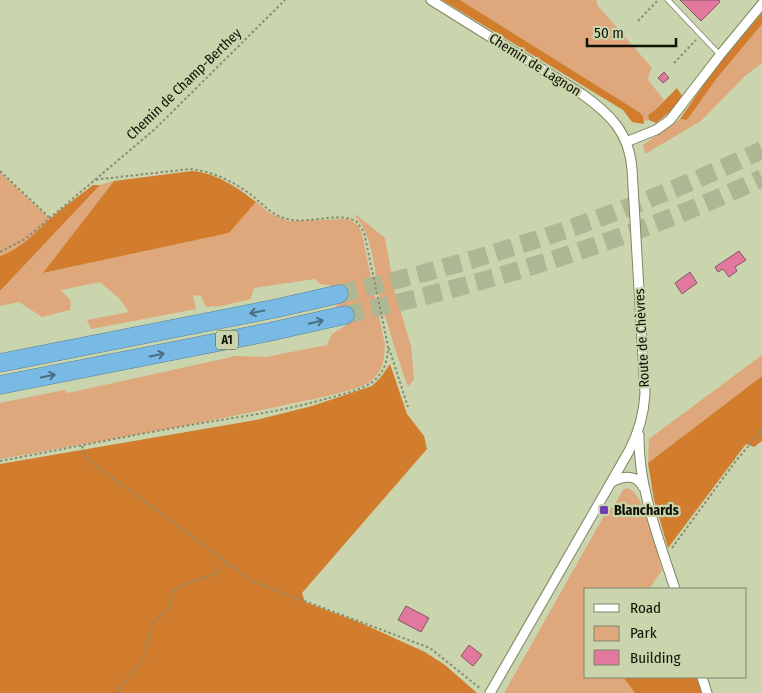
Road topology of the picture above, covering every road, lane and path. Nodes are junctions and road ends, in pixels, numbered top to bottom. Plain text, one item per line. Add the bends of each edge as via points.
1 (285, 0) edge
2 (431, 0) edge
3 (658, 0) edge
4 (668, 0) edge
5 (762, 4) edge
6 (638, 21) dead end
7 (695, 42) dead end
8 (720, 55) junction
9 (674, 63) dead end
10 (626, 142) junction
11 (0, 171) edge
12 (49, 217) junction
13 (0, 252) edge
14 (339, 294) tunnel mouth
15 (345, 315) tunnel mouth
16 (388, 346) dead end
17 (0, 363) edge
18 (0, 385) edge
19 (408, 407) dead end
20 (762, 430) edge
21 (639, 432) junction
22 (82, 446) dead end
23 (610, 484) junction
24 (646, 492) junction
25 (665, 558) junction
26 (228, 564) junction
27 (675, 588) edge
28 (702, 678) edge
29 (486, 692) edge
30 (116, 693) edge
31 (707, 693) edge

1 - 12 path, Chemin de Champ-Berthey via 155,129
2 - 10 street, Chemin de Lagnon via 595,103 610,116
3 - 6 path
4 - 8 lane
5 - 8 street
7 - 9 path
8 - 10 street via 670,120 656,130
10 - 21 street, Route de Chèvres via 632,169 645,393
11 - 12 path
12 - 13 path, Chemin de Champ-Berthey via 26,239
14 -> 17 highway, A1
18 -> 15 highway, A1
16 - 19 path
20 - 25 path
21 - 23 street, Route de Chèvres
21 - 24 street via 639,464
22 - 26 path via 84,456 93,464
23 - 24 street via 622,477 636,478
23 - 29 street, Route de Chèvres
24 - 25 street
25 - 27 street
26 - 29 path via 254,582 430,648
26 - 30 path via 213,576 184,584 176,590 169,608 153,622 143,659
28 - 31 street

